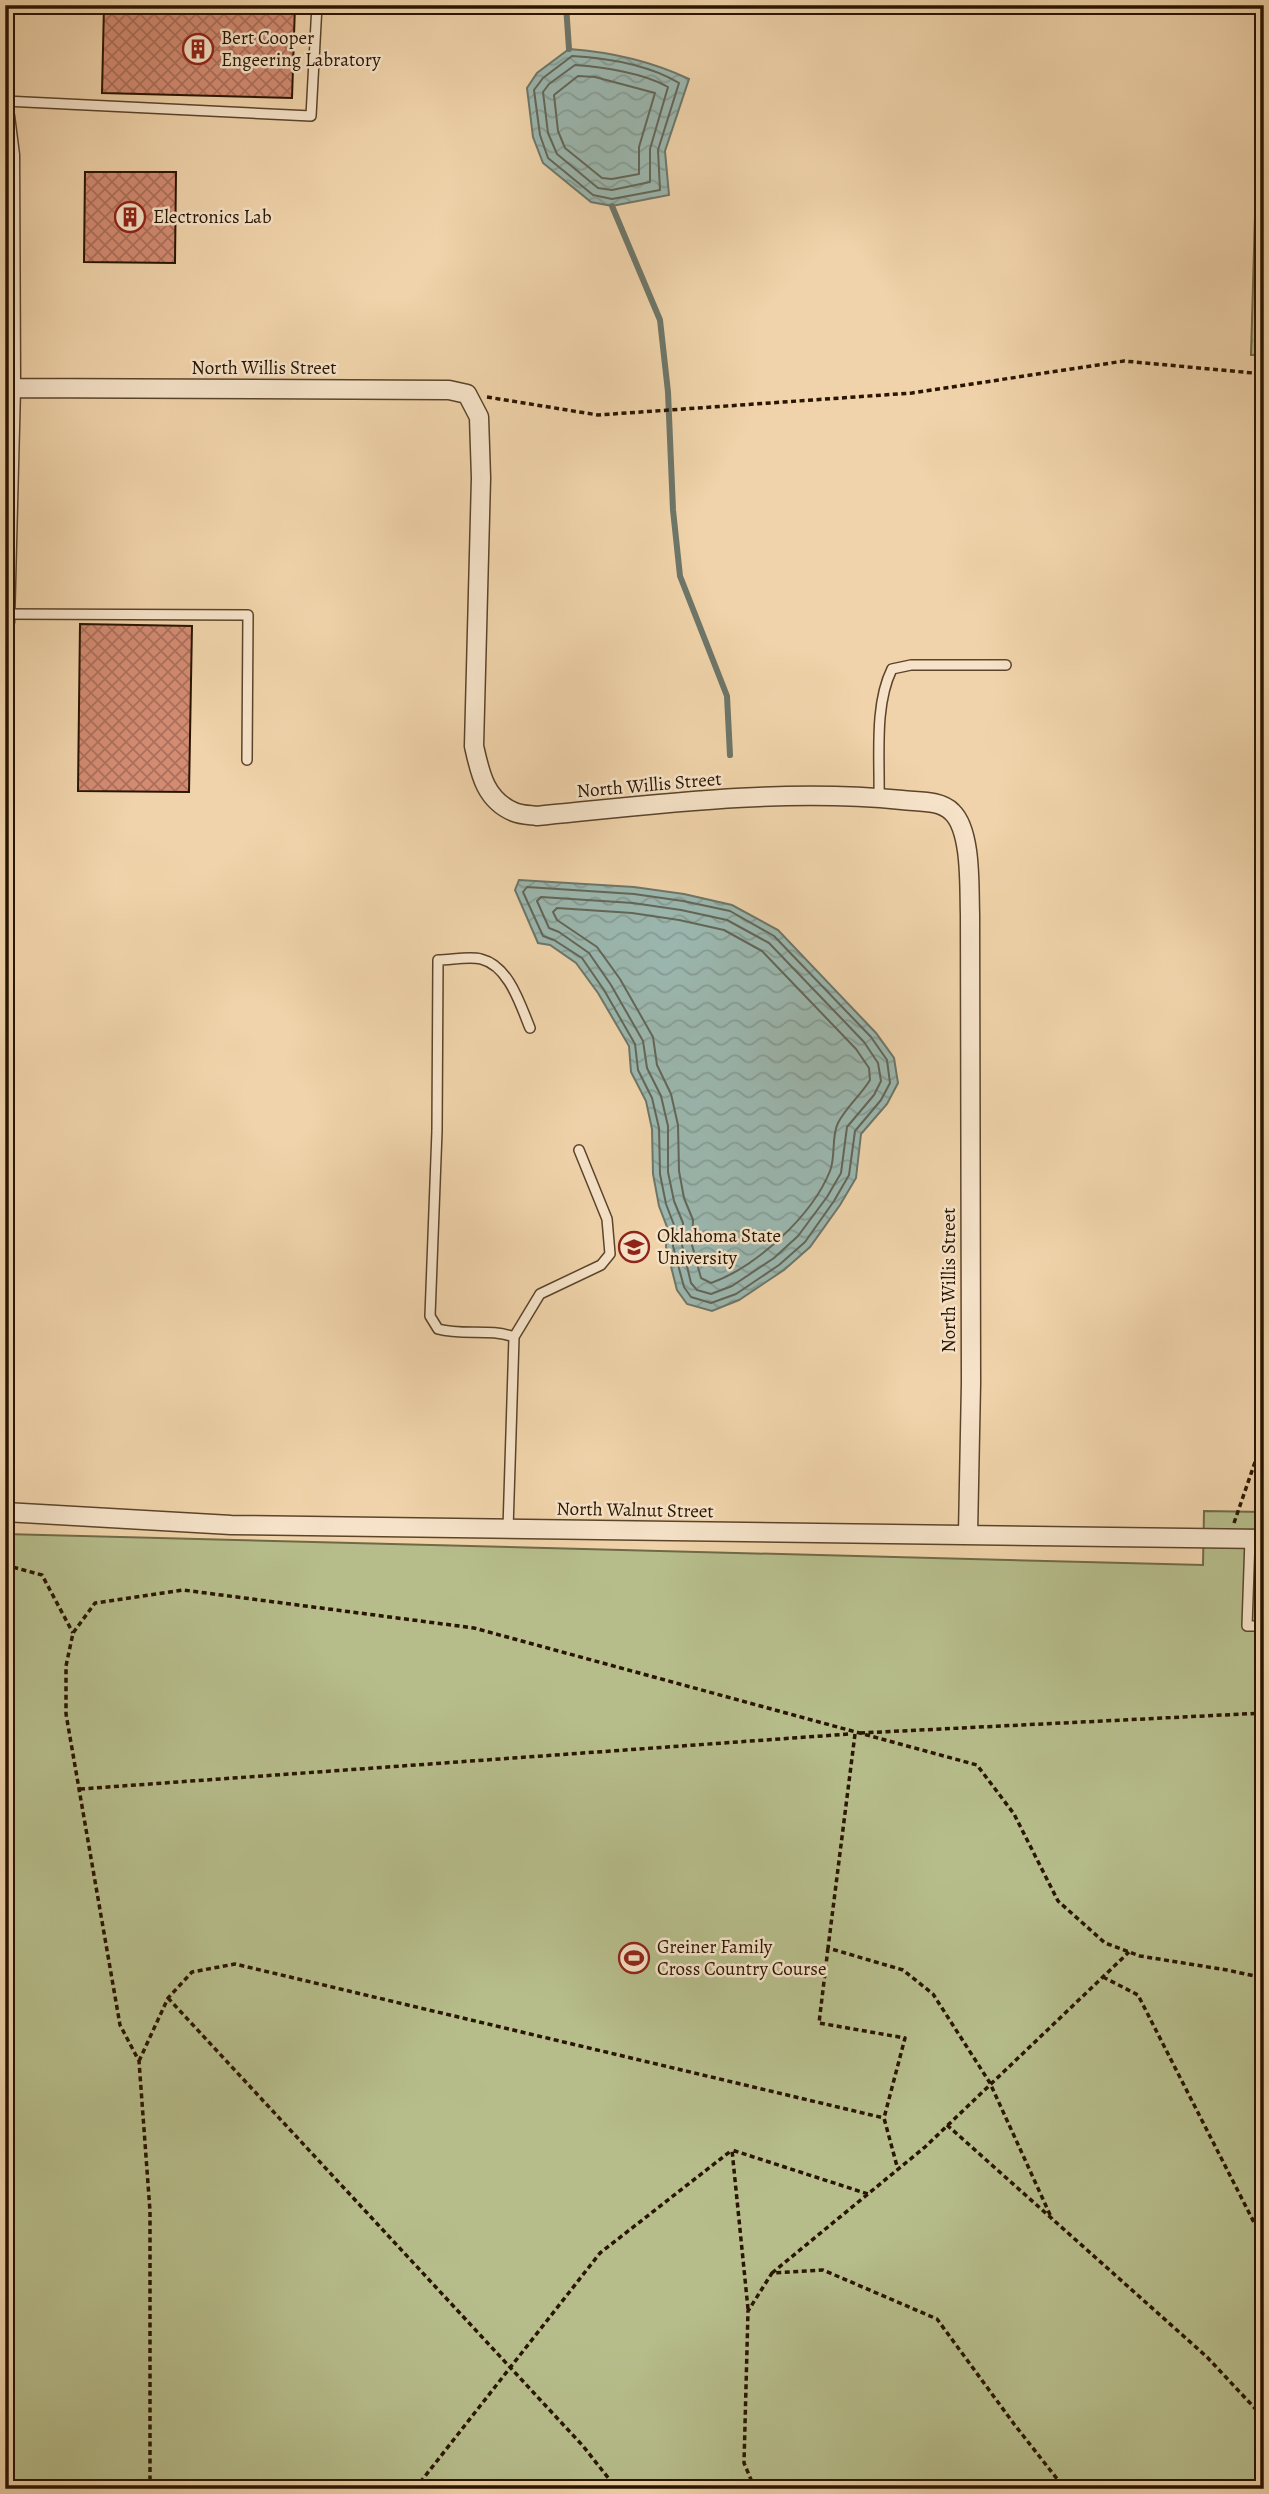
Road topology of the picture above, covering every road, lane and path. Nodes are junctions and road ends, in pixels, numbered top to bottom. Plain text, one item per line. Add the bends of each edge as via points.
1 (317, 5) edge
2 (5, 101) edge
3 (5, 116) edge
4 (8, 292) edge
5 (1264, 374) edge
6 (11, 388) junction
7 (467, 394) junction
8 (5, 614) edge
9 (5, 622) edge
10 (1006, 665) dead end
11 (247, 760) dead end
12 (879, 798) junction
13 (530, 1028) dead end
14 (579, 1150) dead end
15 (514, 1337) junction
16 (1264, 1436) edge
17 (5, 1512) edge
18 (508, 1530) junction
19 (968, 1534) junction
20 (1229, 1538) junction
21 (1257, 1539) edge
22 (5, 1565) edge
23 (1264, 1626) edge
24 (73, 1633) junction
25 (1264, 1713) edge
26 (855, 1734) junction
27 (80, 1789) junction
28 (828, 1948) junction
29 (1129, 1952) junction
30 (1103, 1976) junction
31 (1264, 1978) edge
32 (168, 1997) junction
33 (139, 2061) junction
34 (990, 2082) junction
35 (884, 2118) junction
36 (947, 2125) junction
37 (732, 2150) junction
38 (898, 2170) junction
39 (868, 2194) junction
40 (1052, 2219) junction
41 (1264, 2242) edge
42 (772, 2273) junction
43 (748, 2311) junction
44 (510, 2367) junction
45 (1264, 2418) edge
46 (150, 2489) edge
47 (415, 2489) edge
48 (617, 2489) edge
49 (755, 2489) edge
50 (1065, 2489) edge

1 - 2 lane via 311,116
3 - 4 street via 10,155
4 - 6 street
5 - 7 path via 1124,361 912,393 598,415
6 - 7 street, North Willis Street via 450,390
6 - 8 street
7 - 12 street, North Willis Street via 480,417 474,746 481,778 491,794 514,812 537,816 695,800
8 - 9 street
8 - 11 lane via 248,615
10 - 12 lane via 911,664 892,669 881,709
12 - 19 street, North Willis Street via 942,804 954,814 968,848
13 - 15 lane via 500,968 480,959 438,960 430,1316 445,1331
14 - 15 lane via 607,1219 610,1254 601,1265 540,1294
15 - 18 lane
16 - 20 path
17 - 18 street, North Walnut Street via 231,1525
18 - 19 street, North Walnut Street
19 - 20 street, North Walnut Street
20 - 21 street, North Walnut Street
21 - 23 lane via 1247,1626
22 - 24 path via 42,1574
24 - 26 path via 95,1604 183,1590 474,1628
24 - 27 path via 66,1666 66,1714
25 - 26 path
26 - 27 path
26 - 28 path
26 - 29 path via 976,1765 1014,1814 1058,1901 1105,1943
27 - 33 path via 120,2025
28 - 34 path via 903,1970 933,1994
28 - 35 path via 819,2022 905,2038
29 - 30 path
29 - 31 path
30 - 34 path
30 - 41 path via 1138,1995
32 - 33 path
32 - 35 path via 192,1972 235,1964
32 - 44 path
33 - 46 path via 150,2211
34 - 36 path
34 - 40 path
35 - 38 path
36 - 38 path
36 - 40 path
37 - 39 path
37 - 43 path
37 - 44 path via 600,2253
38 - 39 path
39 - 42 path
40 - 45 path via 1207,2357
42 - 43 path
42 - 50 path via 823,2270 937,2319
43 - 49 path via 744,2463
44 - 47 path
44 - 48 path

